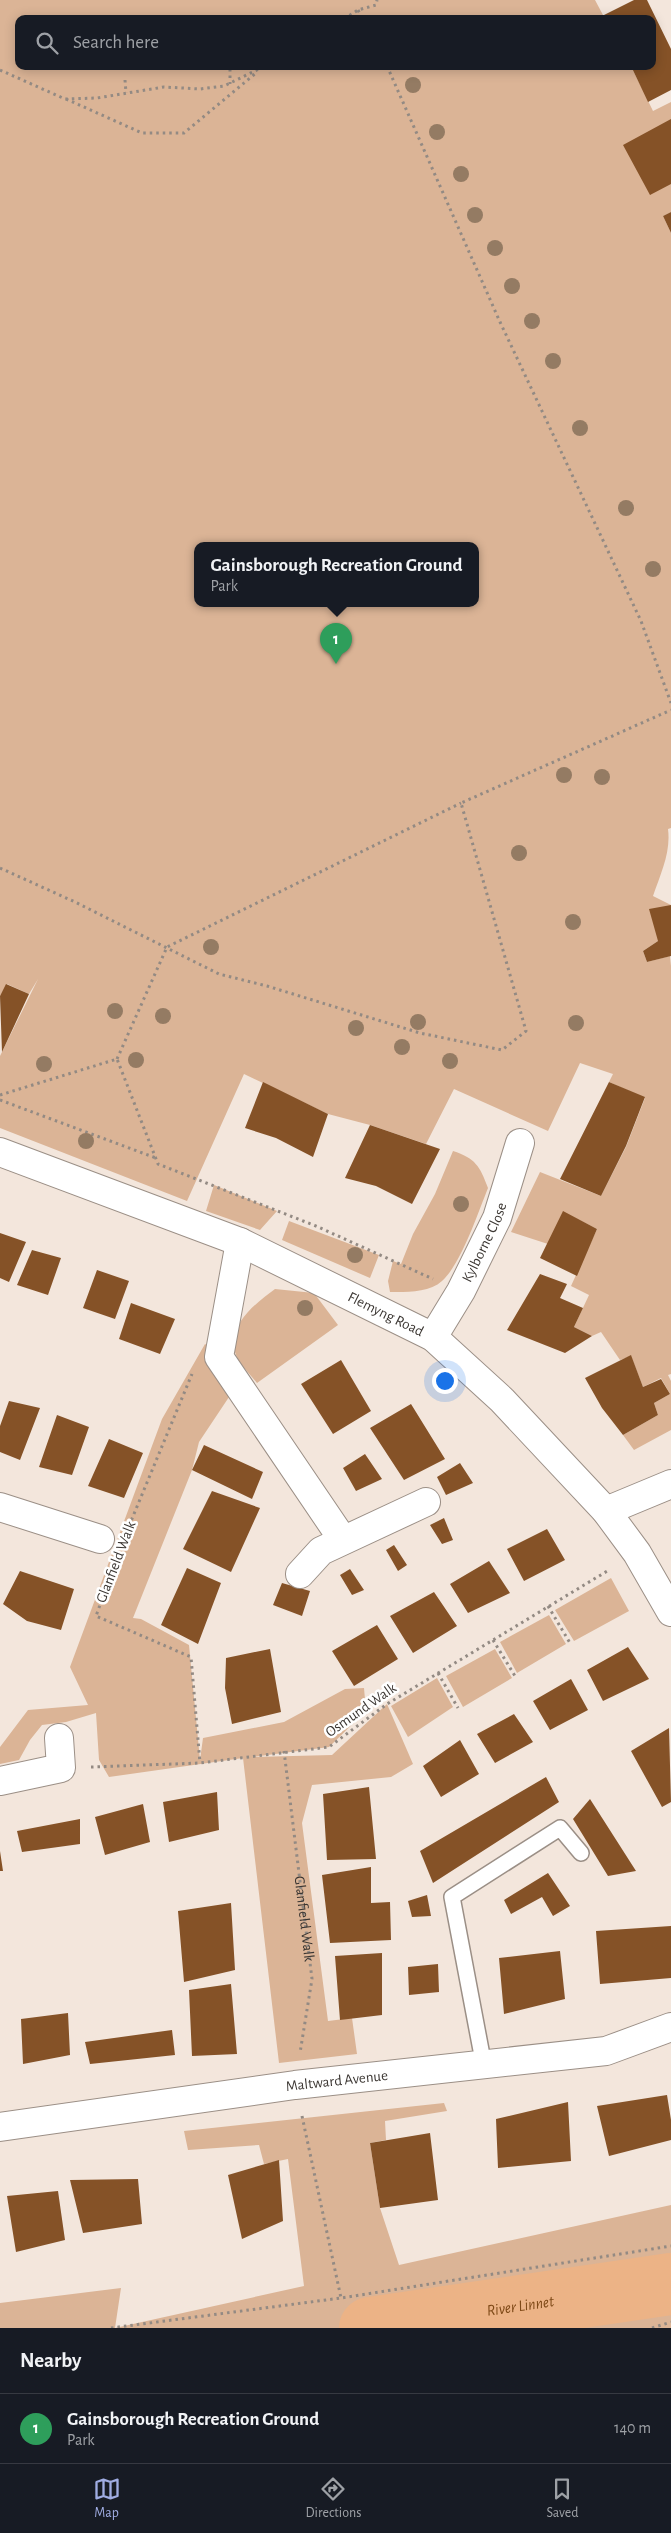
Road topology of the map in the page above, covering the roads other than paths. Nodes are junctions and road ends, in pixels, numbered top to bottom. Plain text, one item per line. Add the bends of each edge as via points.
1 (520, 1142) dead end
2 (0, 1152) edge
3 (240, 1242) junction
4 (433, 1337) junction
5 (671, 1484) edge
6 (426, 1502) dead end
7 (0, 1507) edge
8 (606, 1511) junction
9 (100, 1539) dead end
10 (343, 1540) junction
11 (300, 1574) dead end
12 (671, 1612) edge
13 (59, 1738) dead end
14 (0, 1780) edge
15 (580, 1852) dead end
16 (671, 2026) edge
17 (484, 2066) junction
18 (0, 2127) edge

1 - 4 street, Kylborne Close via 497,1218
2 - 3 street, Flemyng Road
3 - 4 street, Flemyng Road
3 - 10 street via 219,1358
4 - 8 street, Flemyng Road via 502,1400
5 - 8 street
6 - 10 street
7 - 9 street
8 - 12 street, Flemyng Road via 637,1553
10 - 11 street via 321,1551
13 - 14 street via 60,1768
15 - 17 lane via 560,1828 452,1897
16 - 17 street, Maltward Avenue via 606,2051
17 - 18 street, Maltward Avenue via 296,2086

